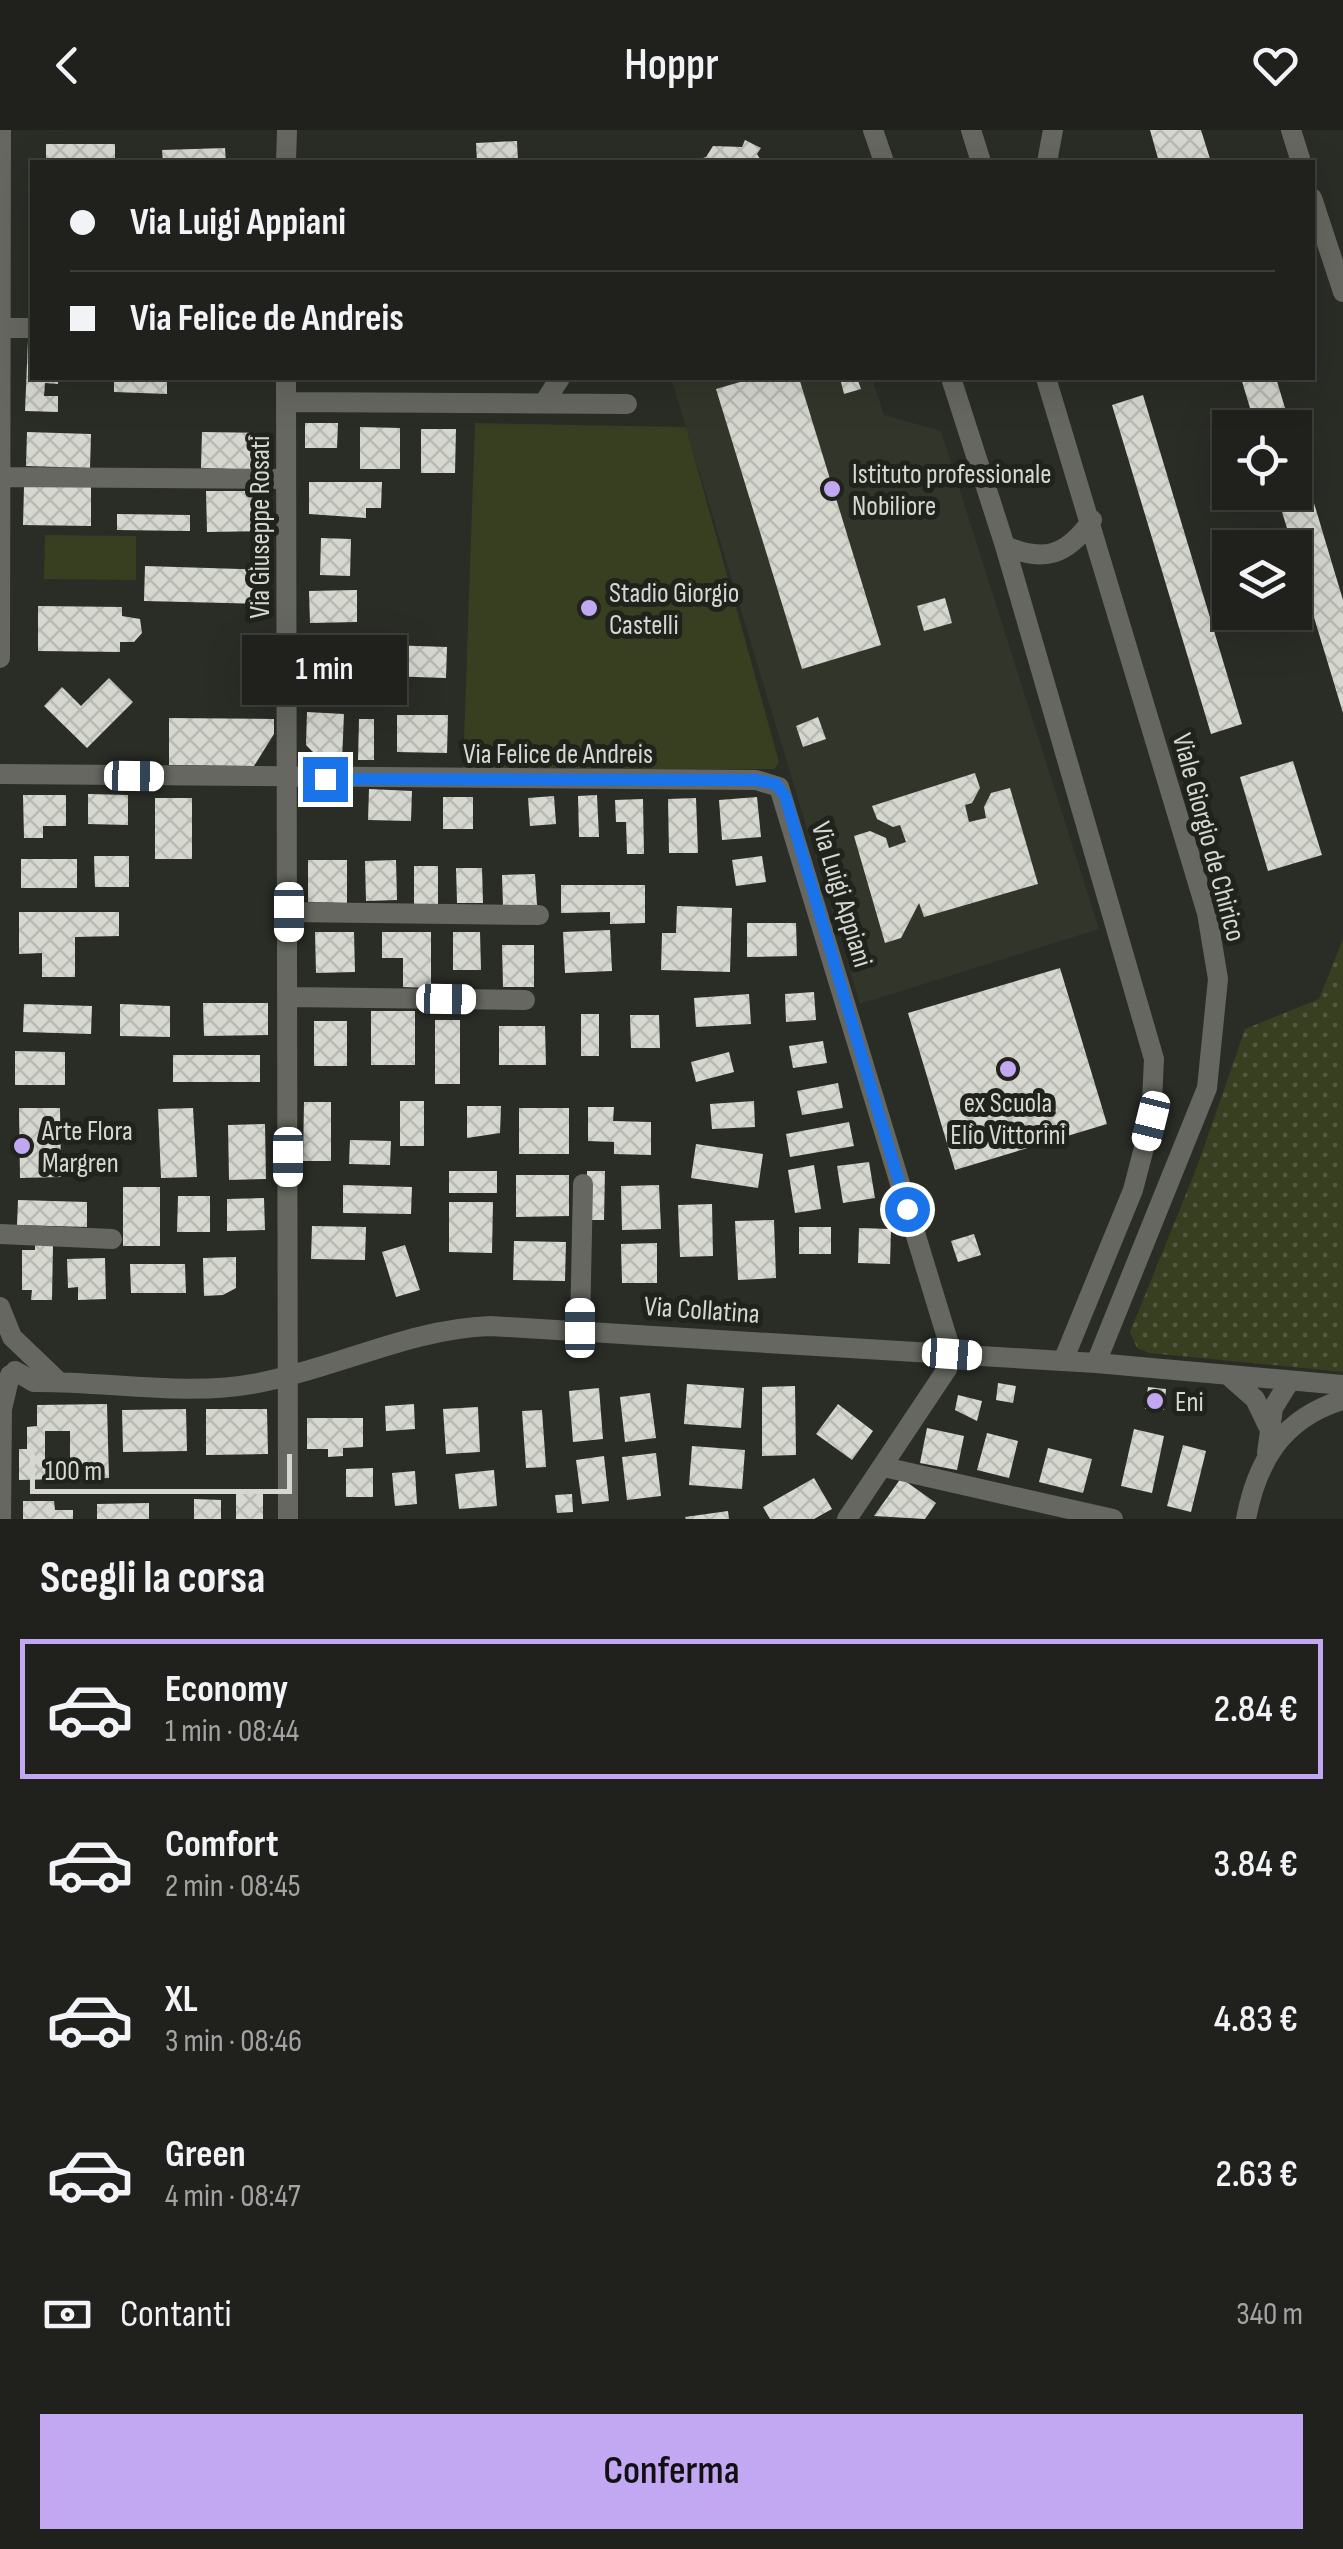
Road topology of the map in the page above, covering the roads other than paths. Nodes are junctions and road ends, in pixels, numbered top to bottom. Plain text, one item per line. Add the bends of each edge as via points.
1 (1, 130) edge
2 (286, 130) edge
3 (874, 130) edge
4 (971, 130) edge
5 (1053, 130) edge
6 (1290, 130) edge
7 (286, 160) edge
8 (883, 160) edge
9 (980, 160) edge
10 (1047, 160) edge
11 (1300, 160) edge
12 (1315, 207) edge
13 (1343, 292) edge
14 (1, 300) edge
15 (2, 328) edge
16 (30, 328) edge
17 (286, 380) edge
18 (559, 380) edge
19 (952, 380) edge
20 (1047, 380) edge
21 (286, 402) junction
22 (544, 403) junction
23 (627, 404) dead end
24 (2, 477) edge
25 (286, 479) junction
26 (1092, 520) junction
27 (1005, 546) junction
28 (1, 578) edge
29 (0, 658) edge
30 (0, 774) edge
31 (287, 778) junction
32 (785, 796) joint
33 (289, 912) junction
34 (540, 916) dead end
35 (289, 997) junction
36 (525, 1000) dead end
37 (583, 1184) dead end
38 (0, 1234) edge
39 (112, 1239) dead end
40 (0, 1307) edge
41 (580, 1328) junction
42 (10, 1338) edge
43 (952, 1354) junction
44 (1063, 1362) junction
45 (1096, 1363) junction
46 (8, 1375) edge
47 (1228, 1376) junction
48 (288, 1377) junction
49 (58, 1380) junction
50 (1288, 1384) junction
51 (1342, 1396) edge
52 (1, 1406) edge
53 (1277, 1428) junction
54 (884, 1467) junction
55 (1, 1519) edge
56 (288, 1519) edge
57 (847, 1519) edge
58 (1113, 1519) edge
59 (1246, 1519) edge

1 - 14 street
2 - 7 street
3 - 8 street
4 - 9 street
5 - 10 street
6 - 11 street
12 - 13 street
14 - 15 street
15 - 16 street
15 - 24 street
17 - 21 street, Via Giuseppe Rosati
18 - 22 street
19 - 27 street
20 - 26 street, Viale Giorgio de Chirico
21 - 22 street
21 - 25 street, Via Giuseppe Rosati
22 - 23 street
24 - 25 street
24 - 28 street
25 - 31 street, Via Giuseppe Rosati
26 - 27 street via 1072,546 1054,555 1034,557
26 - 45 street, Viale Giorgio de Chirico via 1206,913 1218,978 1207,1088
27 - 44 street via 1154,1060 1151,1121 1133,1190
28 - 29 street
30 - 31 street, Via Felice de Andreis
31 - 32 street, Via Felice de Andreis via 756,780 776,784
31 - 33 street, Via Giuseppe Rosati
32 - 43 street, Via Luigi Appiani
33 - 34 street
33 - 35 street
35 - 36 street
35 - 48 street
37 - 41 street
38 - 39 street
40 - 42 street
41 - 43 street, Via Collatina
41 - 48 street, Via Collatina via 438,1330
42 - 46 street via 20,1361
42 - 49 street
43 - 44 street, Via Collatina
43 - 54 street
44 - 45 street, Via Collatina
45 - 47 street, Via Collatina
46 - 49 street, Via Collatina
46 - 52 street
47 - 50 street, Via Collatina
47 - 53 street
48 - 49 street, Via Collatina via 217,1386
48 - 56 street
50 - 51 street, Via Collatina
50 - 53 street via 1292,1407
51 - 53 street
52 - 55 street
53 - 59 street
54 - 57 street
54 - 58 street

